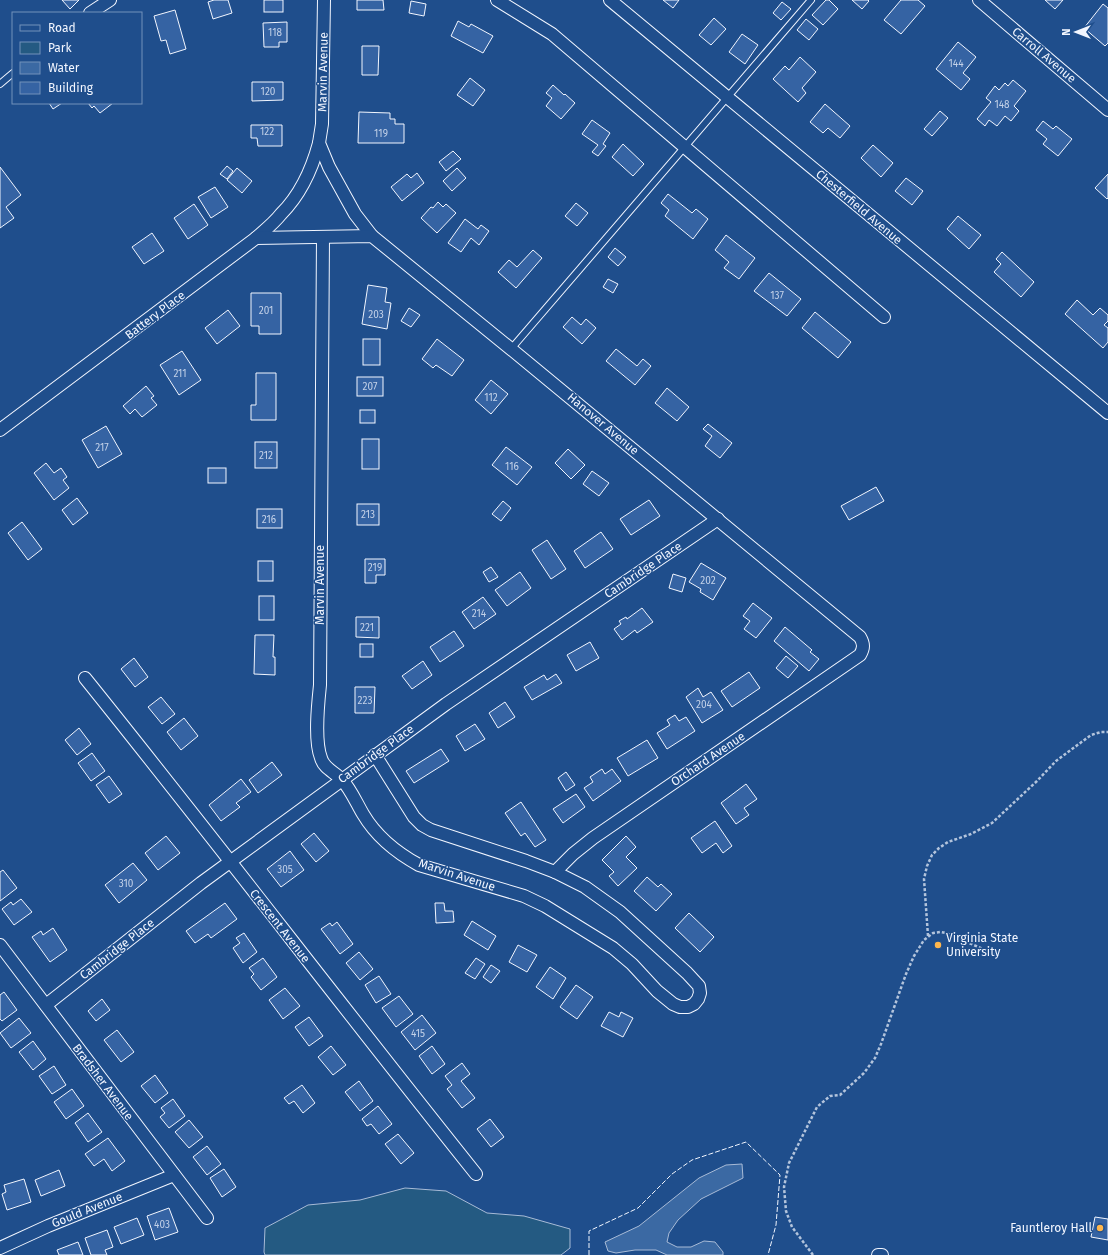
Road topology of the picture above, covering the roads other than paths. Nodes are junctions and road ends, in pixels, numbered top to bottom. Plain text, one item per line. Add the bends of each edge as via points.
1 (110, 0) edge
2 (324, 0) edge
3 (497, 0) edge
4 (610, 0) edge
5 (811, 0) edge
6 (979, 0) edge
7 (92, 12) edge
8 (12, 74) edge
9 (0, 84) edge
10 (727, 98) junction
11 (1108, 110) edge
12 (319, 143) junction
13 (685, 146) junction
14 (372, 236) junction
15 (323, 237) junction
16 (256, 238) junction
17 (884, 317) dead end
18 (511, 349) junction
19 (1108, 414) edge
20 (0, 430) edge
21 (718, 520) junction
22 (863, 649) joint
23 (85, 678) dead end
24 (375, 755) junction
25 (342, 779) junction
26 (230, 861) junction
27 (555, 872) junction
28 (0, 945) edge
29 (46, 1005) junction
30 (476, 1174) dead end
31 (174, 1175) junction
32 (207, 1218) dead end
33 (0, 1248) edge
34 (878, 1255) edge
35 (882, 1255) edge

1 - 7 street
2 - 12 street, Marvin Avenue via 322,124
3 - 13 street via 552,34
4 - 10 street, Chesterfield Avenue
5 - 10 lane
6 - 11 street, Carroll Avenue
8 - 9 lane
10 - 13 lane
10 - 19 street, Chesterfield Avenue
12 - 14 street via 340,189
12 - 16 street, Marvin Avenue via 316,156 295,197 282,214
13 - 17 street
13 - 18 lane
14 - 15 street
14 - 18 street, Hanover Avenue
15 - 16 street
15 - 25 street, Marvin Avenue via 318,746 326,767
16 - 20 street, Battery Place
18 - 21 street, Hanover Avenue
21 - 22 street, Hanover Avenue via 860,637
21 - 24 street, Cambridge Place
22 - 27 street, Orchard Avenue via 860,655 594,838
23 - 26 street, Crescent Avenue
24 - 25 street, Cambridge Place
24 - 27 street, Marvin Avenue via 414,817 422,825
25 - 26 street, Cambridge Place
25 - 27 street, Marvin Avenue via 378,834 408,859 419,865 524,896 545,906 613,948 673,1004 688,1007 694,1004 700,993 699,986 687,973 611,904
26 - 29 street, Cambridge Place
26 - 30 street, Crescent Avenue
28 - 29 street, Bradsher Avenue
29 - 31 street, Bradsher Avenue
31 - 32 street, Bradsher Avenue
31 - 33 street, Gould Avenue via 54,1223
34 - 35 street

